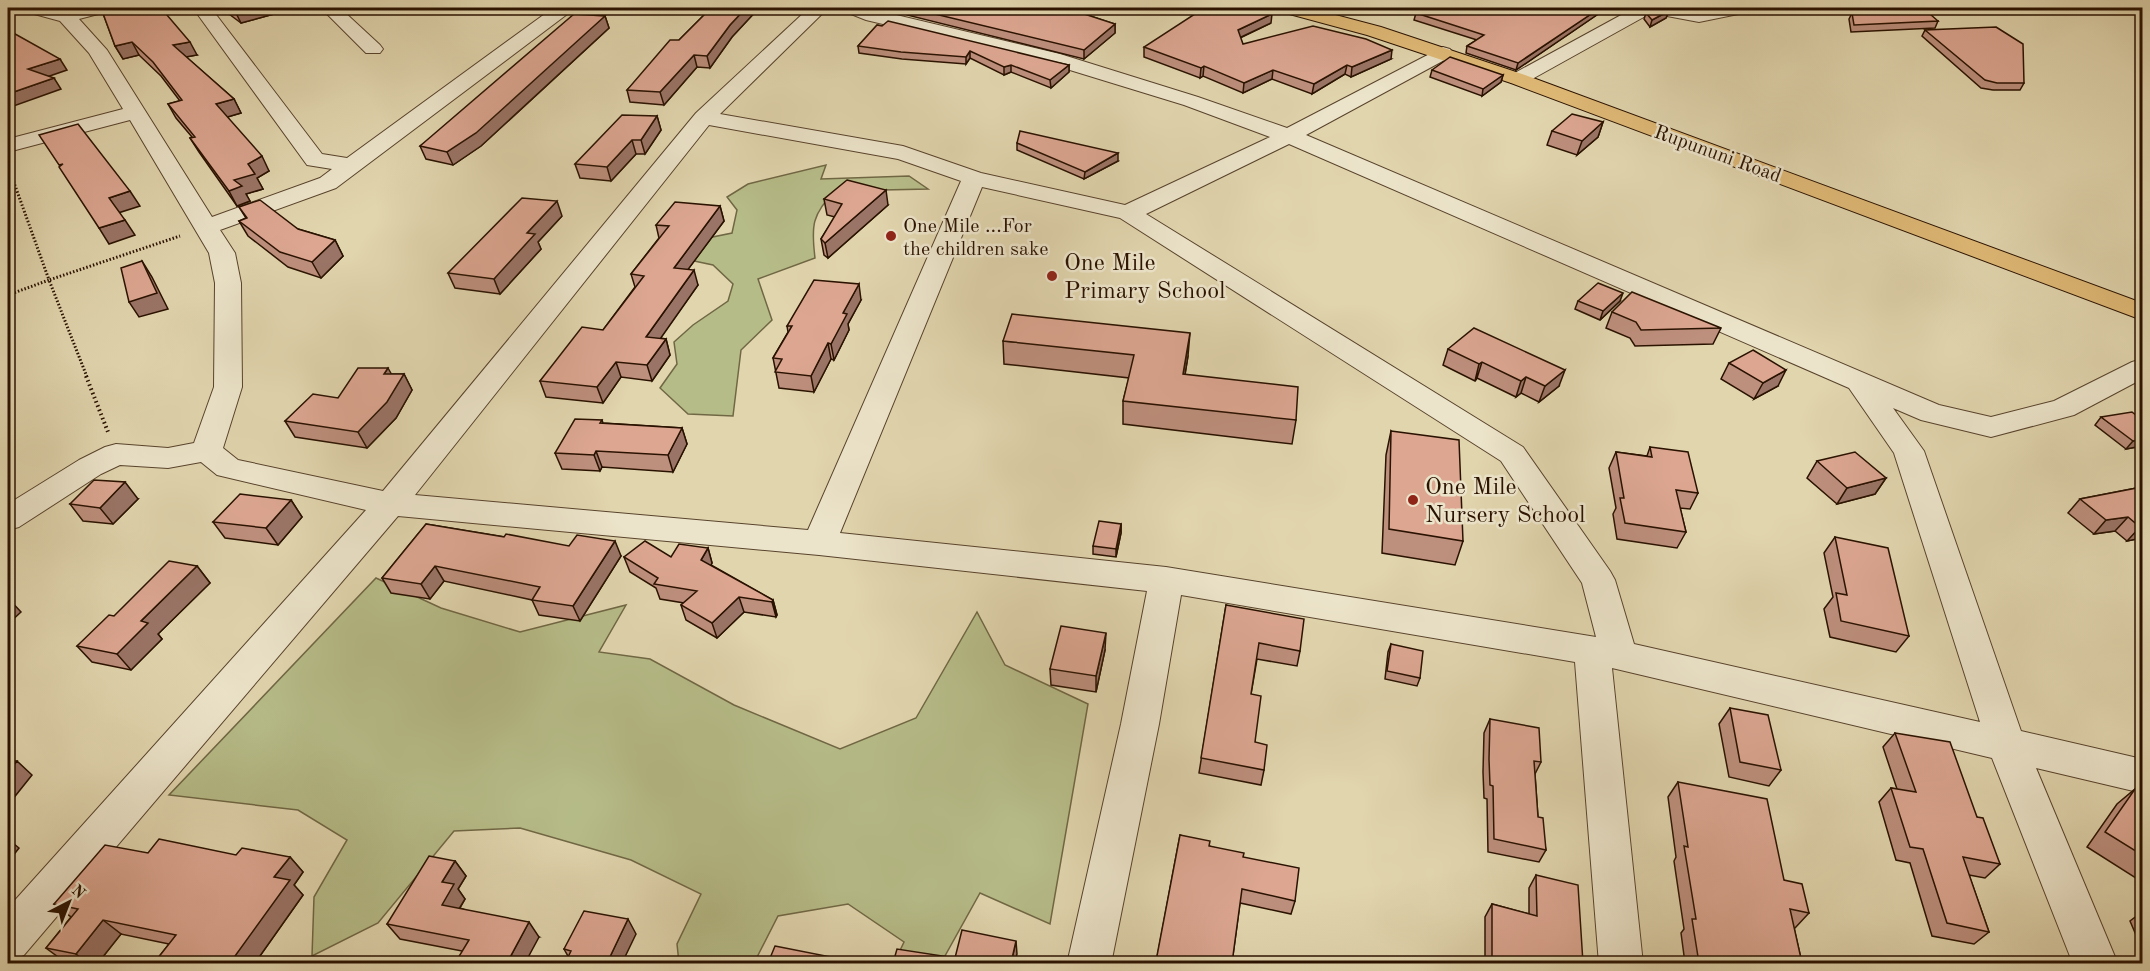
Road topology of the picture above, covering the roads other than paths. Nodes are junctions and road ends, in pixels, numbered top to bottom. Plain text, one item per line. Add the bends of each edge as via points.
1 (33, 8) edge
2 (100, 8) edge
3 (202, 8) edge
4 (330, 8) edge
5 (564, 8) edge
6 (812, 8) edge
7 (819, 8) edge
8 (852, 8) edge
9 (1289, 8) edge
10 (1649, 8) edge
11 (1742, 8) edge
12 (75, 12) edge
13 (373, 49) dead end
14 (1443, 53) junction
15 (1518, 79) junction
16 (137, 112) junction
17 (704, 118) junction
18 (1289, 136) junction
19 (8, 146) edge
20 (353, 166) junction
21 (974, 178) junction
22 (1128, 213) junction
23 (207, 227) junction
24 (2142, 312) edge
25 (2142, 368) edge
26 (1858, 381) junction
27 (207, 451) junction
28 (390, 504) junction
29 (8, 519) edge
30 (819, 543) junction
31 (1166, 580) junction
32 (1605, 652) junction
33 (2007, 746) junction
34 (2142, 776) edge
35 (8, 940) edge
36 (1089, 963) edge
37 (1621, 963) edge
38 (2096, 963) edge

1 - 12 street
2 - 12 street
3 - 20 street via 315,160
4 - 13 street
5 - 20 street
6 - 7 lane
7 - 17 street
8 - 18 street via 1053,58
9 - 14 main road, Rupununi Road
10 - 11 street via 1699,16
10 - 15 street
12 - 16 street via 74,21
14 - 15 main road, Rupununi Road
14 - 18 street
15 - 24 main road, Rupununi Road
16 - 19 street
16 - 23 street
17 - 21 street via 903,153
17 - 28 street
18 - 22 street
18 - 26 street
20 - 23 street via 328,183
21 - 22 street
21 - 30 street
22 - 32 street via 1512,454 1599,580
23 - 27 street via 222,253 228,283 228,387
25 - 26 street via 2064,408 1991,427 1931,413
26 - 33 street via 1909,450
27 - 28 street via 228,468
27 - 29 street via 168,458 116,454 90,466
28 - 30 street
28 - 35 street
30 - 31 street
31 - 32 street
31 - 36 street via 1152,673
32 - 33 street
32 - 37 street
33 - 34 street
33 - 38 street

